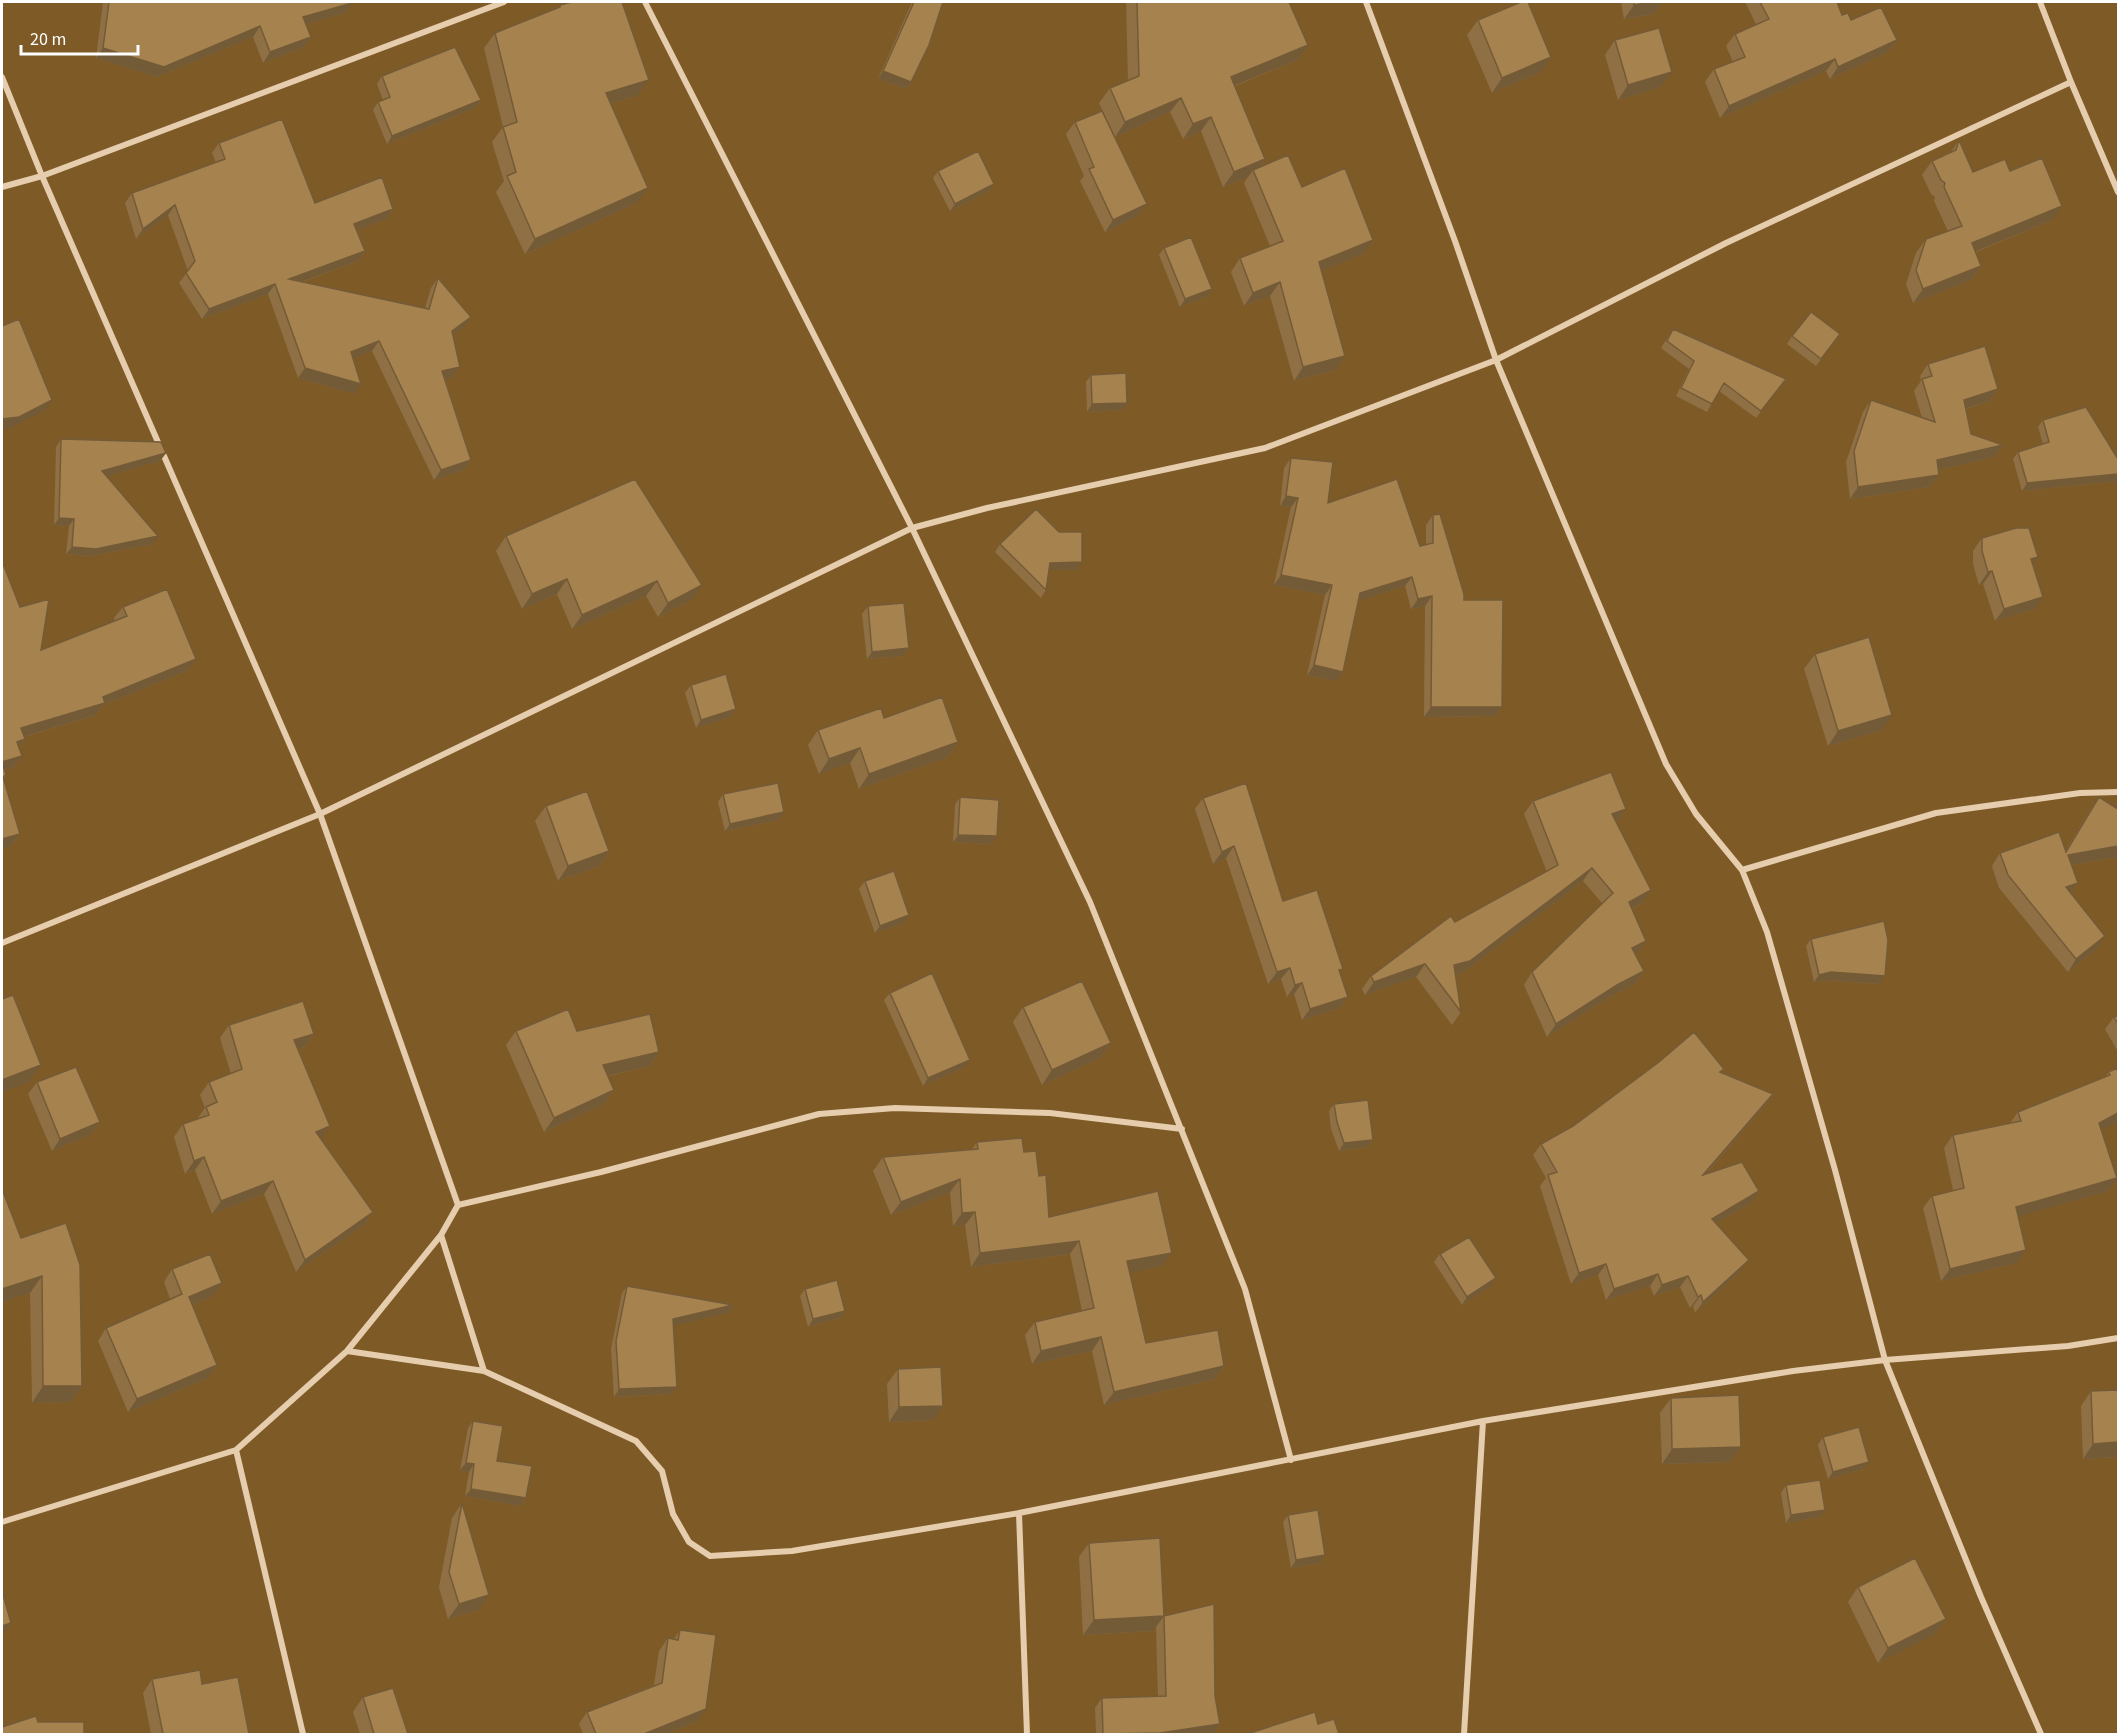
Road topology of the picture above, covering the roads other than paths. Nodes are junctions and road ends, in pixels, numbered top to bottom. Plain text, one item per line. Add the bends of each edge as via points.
1 (504, 2) edge
2 (645, 2) edge
3 (1366, 2) edge
4 (2040, 2) edge
5 (2, 77) edge
6 (2071, 82) junction
7 (42, 176) junction
8 (2, 188) edge
9 (2118, 192) edge
10 (1496, 360) junction
11 (912, 528) junction
12 (2118, 792) edge
13 (320, 814) junction
14 (1742, 870) junction
15 (2, 943) edge
16 (1182, 1129) junction
17 (458, 1205) junction
18 (441, 1235) junction
19 (2118, 1338) edge
20 (347, 1351) junction
21 (1885, 1360) junction
22 (484, 1371) junction
23 (1483, 1422) junction
24 (236, 1450) junction
25 (1291, 1461) junction
26 (1019, 1513) junction
27 (2, 1522) edge
28 (303, 1734) edge
29 (1027, 1734) edge
30 (1464, 1734) edge
31 (2041, 1734) edge

1 - 7 street
2 - 11 street
3 - 10 street
4 - 6 street
5 - 7 street
6 - 9 street
6 - 10 street via 1726,243
7 - 8 street
7 - 13 street
10 - 11 street via 1265,448
10 - 14 street via 1666,764 1696,814
11 - 13 street
11 - 16 street via 1090,902
12 - 14 street via 2080,793 1936,813
13 - 15 street
13 - 17 street
14 - 21 street via 1770,943 1836,1170
16 - 17 street via 1050,1113 895,1108 819,1114 612,1170
16 - 25 street via 1245,1289
17 - 18 street
18 - 20 street
18 - 22 street
19 - 21 street via 2068,1346
20 - 22 street
20 - 24 street
21 - 23 street via 1793,1371
21 - 31 street
22 - 26 street via 636,1441 662,1471 673,1514 689,1542 710,1556 792,1551
23 - 25 street
23 - 30 street
24 - 27 street
24 - 28 street
25 - 26 street
26 - 29 street

